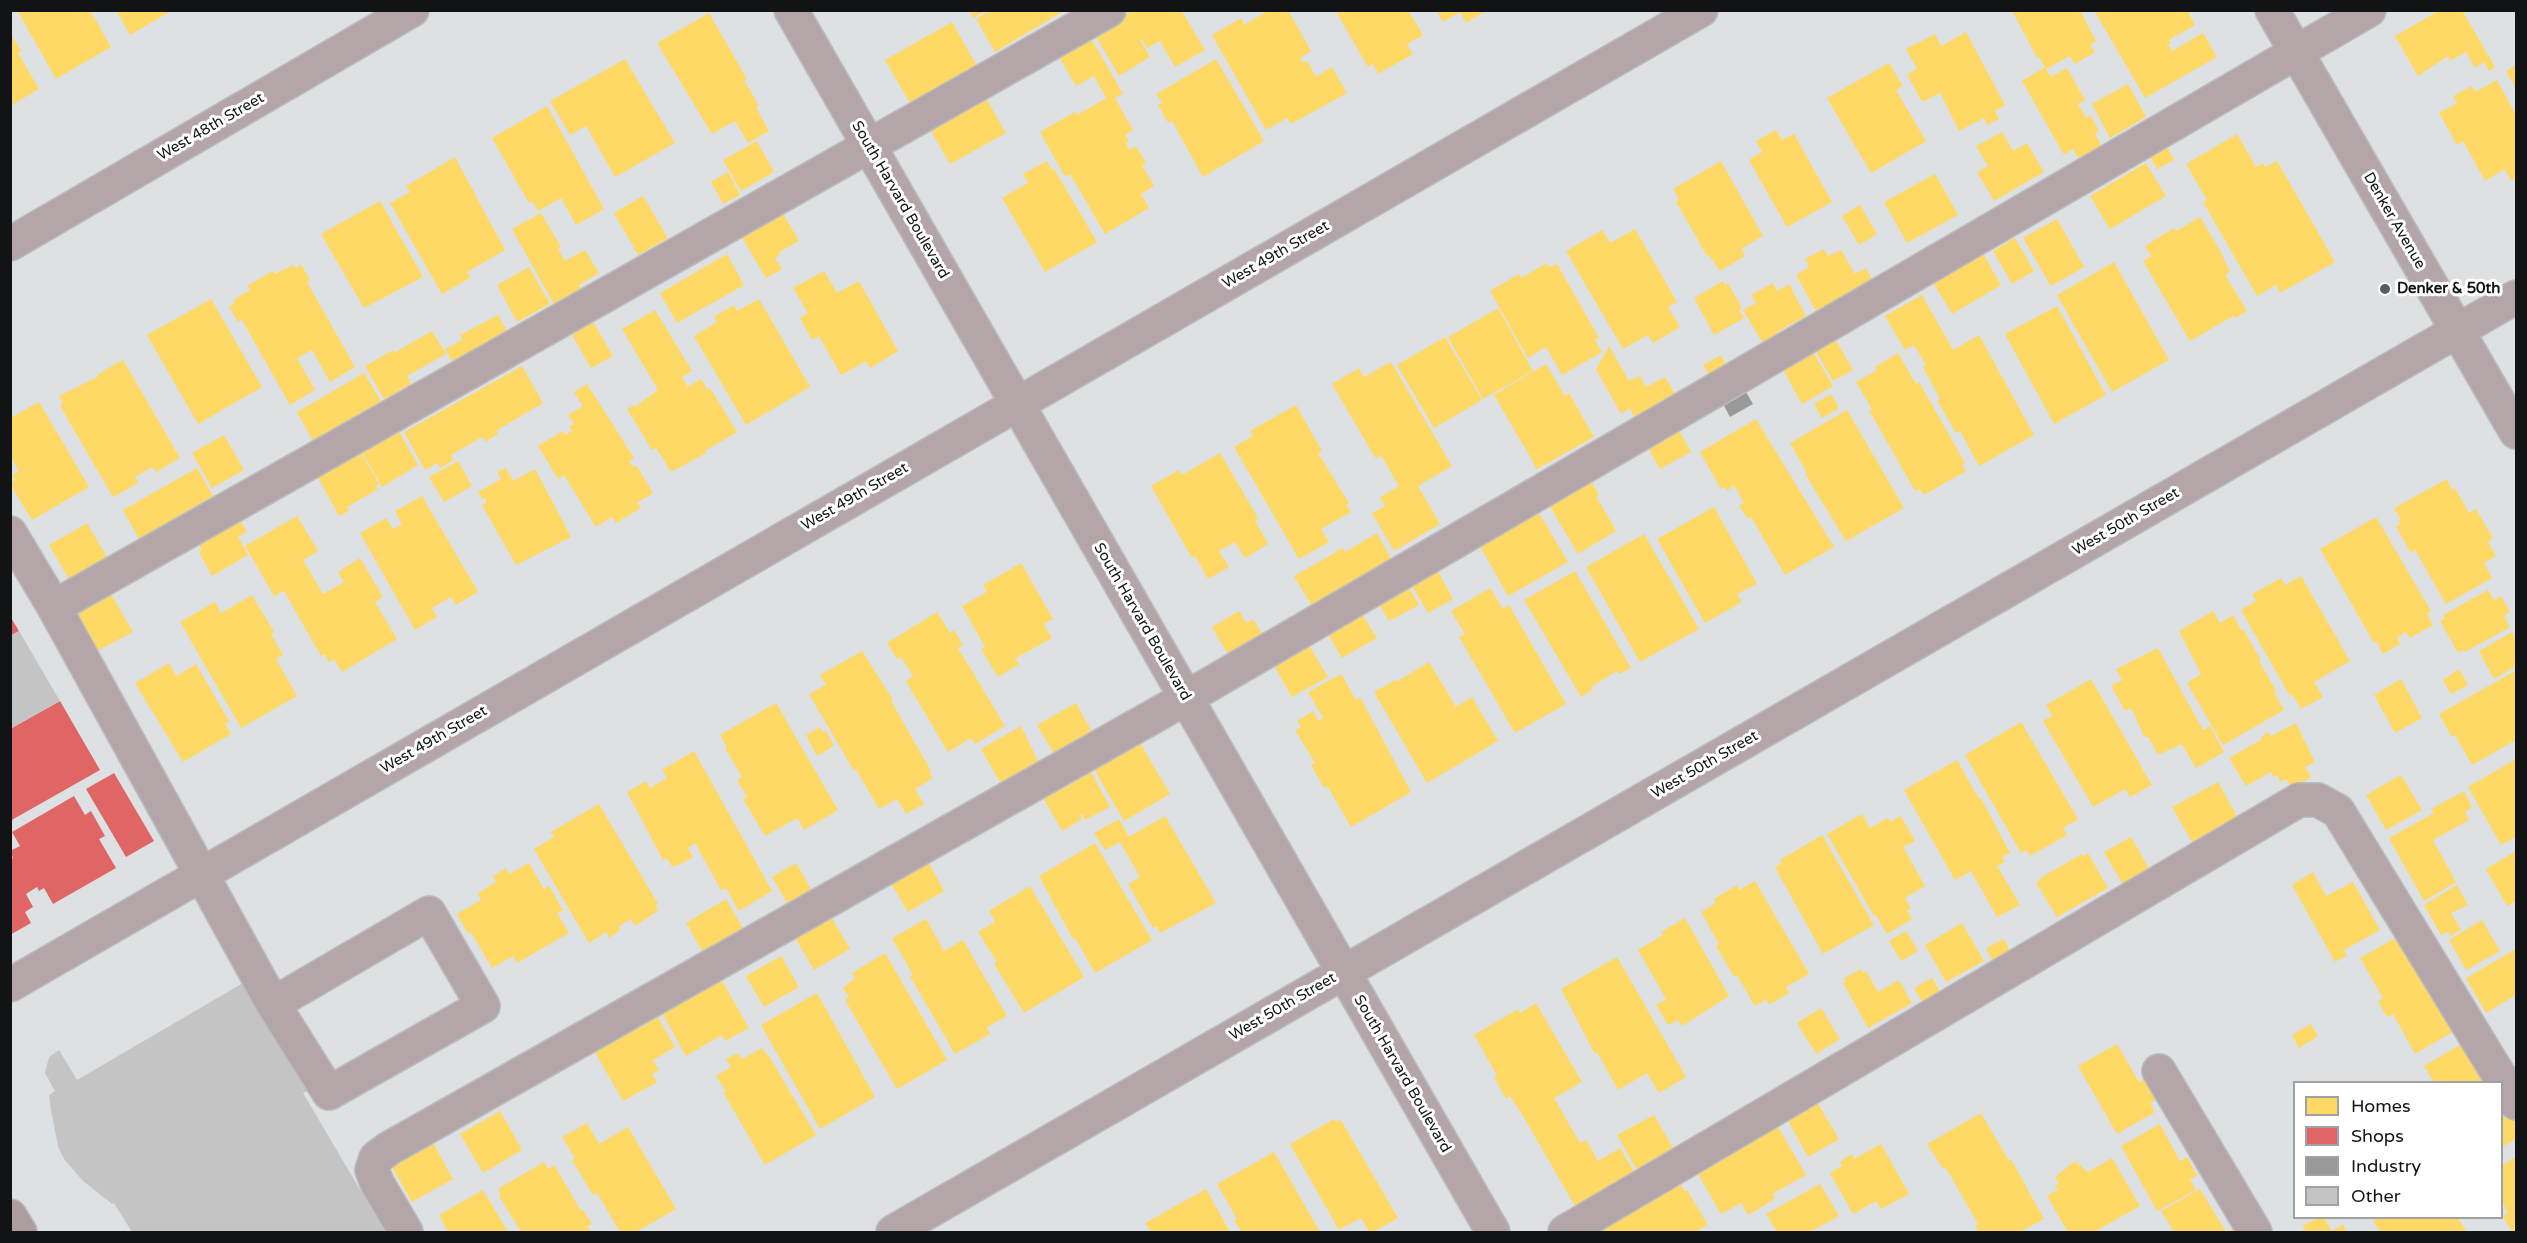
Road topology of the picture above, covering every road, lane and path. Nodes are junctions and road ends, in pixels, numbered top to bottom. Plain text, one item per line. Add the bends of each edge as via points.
1 (412, 10) edge
2 (791, 10) edge
3 (1109, 10) edge
4 (1701, 10) edge
5 (2272, 10) edge
6 (2369, 10) edge
7 (2296, 52) junction
8 (870, 147) junction
9 (10, 244) edge
10 (2517, 297) edge
11 (2458, 331) junction
12 (1017, 404) junction
13 (2517, 432) edge
14 (10, 533) edge
15 (54, 607) junction
16 (1186, 698) junction
17 (200, 875) junction
18 (1343, 973) junction
19 (10, 985) edge
20 (273, 1004) junction
21 (2159, 1071) dead end
22 (2517, 1103) edge
23 (10, 1216) edge
24 (20, 1233) edge
25 (406, 1233) edge
26 (893, 1233) edge
27 (1493, 1233) edge
28 (1565, 1233) edge
29 (2255, 1233) edge

1 - 9 street, West 48th Street
2 - 8 street, South Harvard Boulevard
3 - 8 street
4 - 12 street, West 49th Street
5 - 7 street, Denker Avenue
6 - 7 street
7 - 11 street, Denker Avenue
7 - 16 street
8 - 12 street, South Harvard Boulevard
8 - 15 street
10 - 11 street, West 50th Street
11 - 13 street, Denker Avenue
11 - 18 street, West 50th Street
12 - 16 street, South Harvard Boulevard
12 - 17 street, West 49th Street
14 - 15 street
15 - 17 street
16 - 18 street, South Harvard Boulevard
16 - 25 street via 387,1149 376,1158 372,1170
17 - 19 street, West 49th Street
17 - 20 street
18 - 26 street, West 50th Street
18 - 27 street, South Harvard Boulevard
20 - 20 street via 429,913 483,1005 329,1093
21 - 29 street
22 - 28 street via 2338,811 2318,800 2299,800
23 - 24 main road

